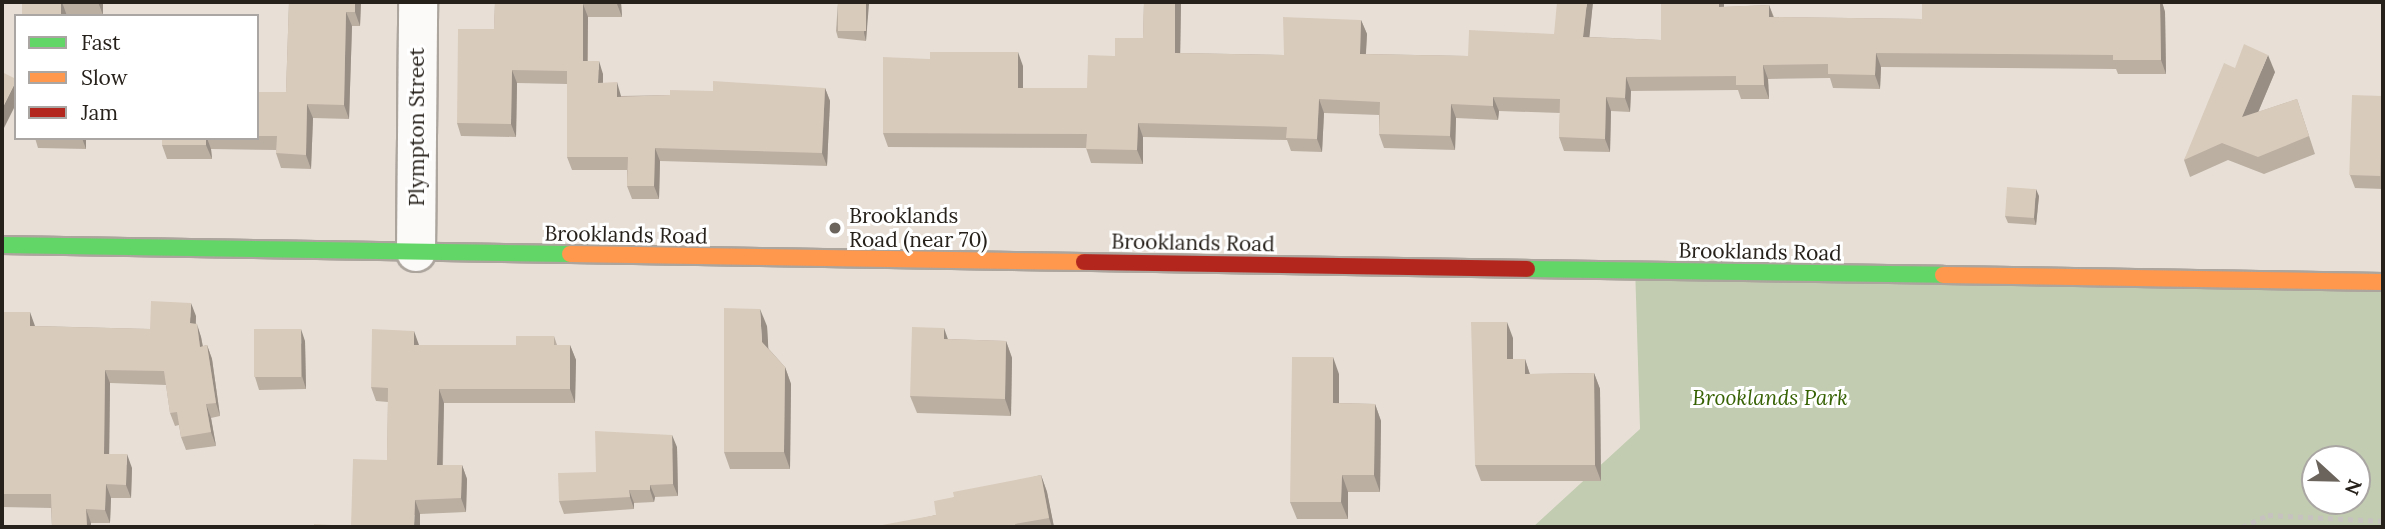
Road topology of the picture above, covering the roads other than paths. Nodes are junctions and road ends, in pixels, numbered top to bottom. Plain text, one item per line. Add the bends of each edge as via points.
1 (418, 2) edge
2 (2, 245) edge
3 (416, 252) junction
4 (2383, 282) edge

1 - 3 street, Plympton Street
2 - 3 street, Brooklands Road
3 - 4 street, Brooklands Road

